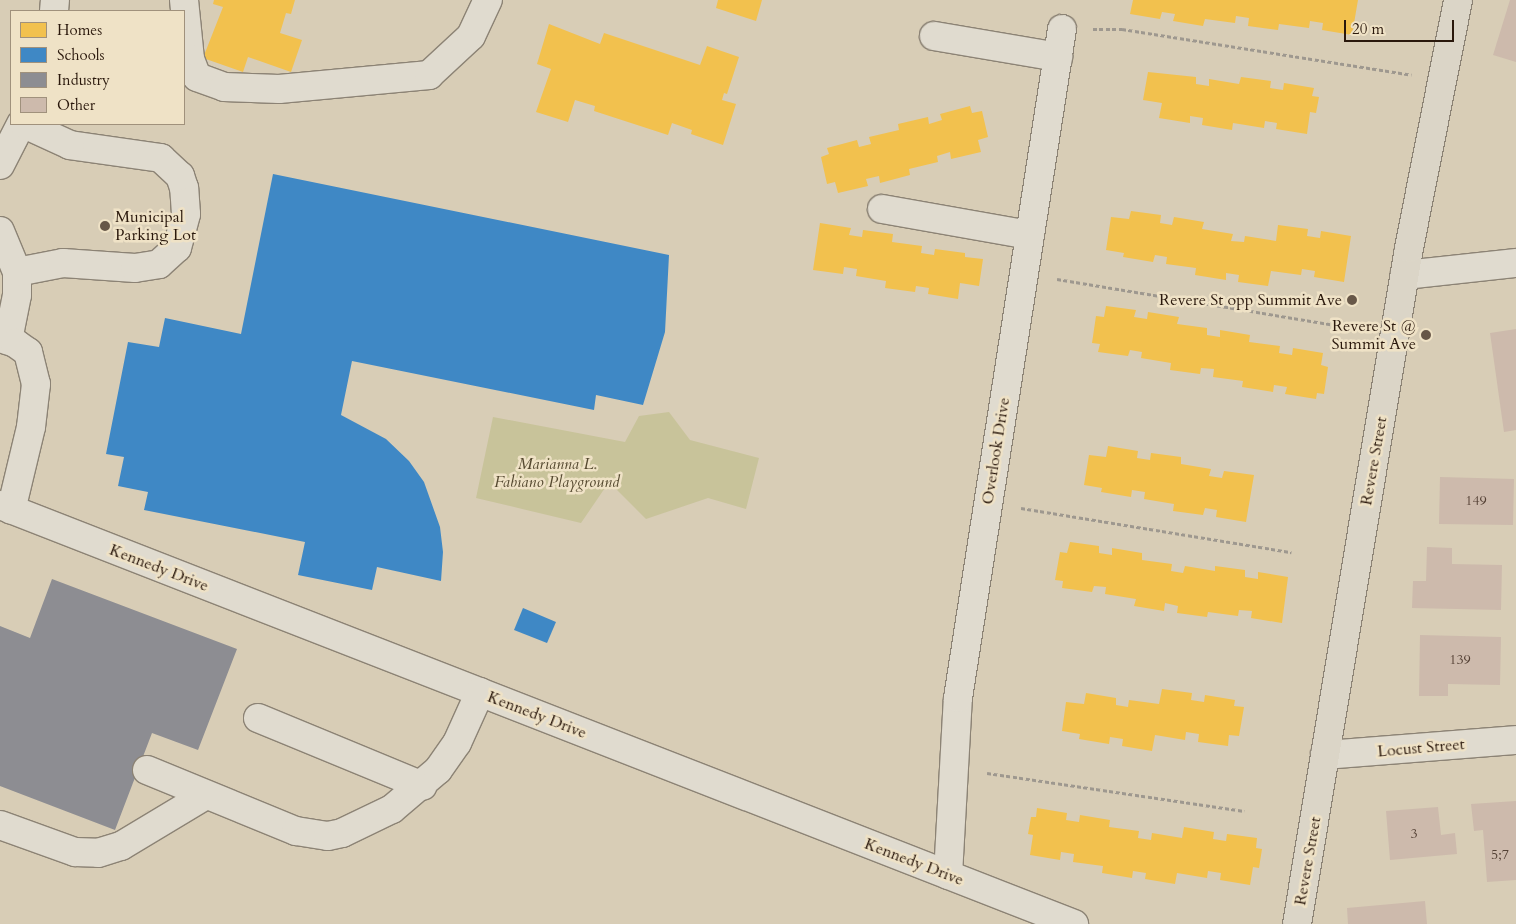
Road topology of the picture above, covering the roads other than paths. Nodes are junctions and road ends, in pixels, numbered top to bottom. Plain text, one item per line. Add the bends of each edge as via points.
1 (184, 0) edge
2 (488, 0) edge
3 (1458, 0) edge
4 (1062, 29) road end
5 (934, 36) dead end
6 (1058, 57) junction
7 (21, 125) edge
8 (24, 125) edge
9 (0, 165) edge
10 (882, 209) dead end
11 (0, 231) edge
12 (1030, 235) junction
13 (1516, 263) edge
14 (17, 272) junction
15 (1405, 275) junction
16 (4, 339) edge
17 (6, 508) edge
18 (480, 692) junction
19 (258, 718) dead end
20 (1516, 740) edge
21 (1325, 756) junction
22 (147, 770) dead end
23 (423, 786) junction
24 (206, 795) junction
25 (0, 825) edge
26 (948, 875) junction
27 (1074, 924) edge
28 (1297, 924) edge

1 - 2 street via 190,59 198,77 212,84 279,88 429,75 471,36
3 - 15 main road, Revere Street
4 - 6 street, Overlook Drive
5 - 6 street
6 - 12 street, Overlook Drive
7 - 9 street
8 - 14 street via 70,145 161,158 180,176 186,214 176,248 159,264 135,268 63,263
10 - 12 street
11 - 14 street
12 - 26 street, Overlook Drive via 958,698
13 - 15 street
14 - 16 street via 17,295
15 - 21 main road, Revere Street
16 - 17 street via 28,352 36,384 31,427
17 - 18 street, Kennedy Drive
18 - 23 street via 450,756
18 - 26 street, Kennedy Drive
19 - 23 street
20 - 21 street, Locust Street
21 - 28 main road, Revere Street
22 - 24 street
23 - 24 street via 376,819 328,836 296,831
24 - 25 street via 121,846 98,853 75,852
26 - 27 street, Kennedy Drive

